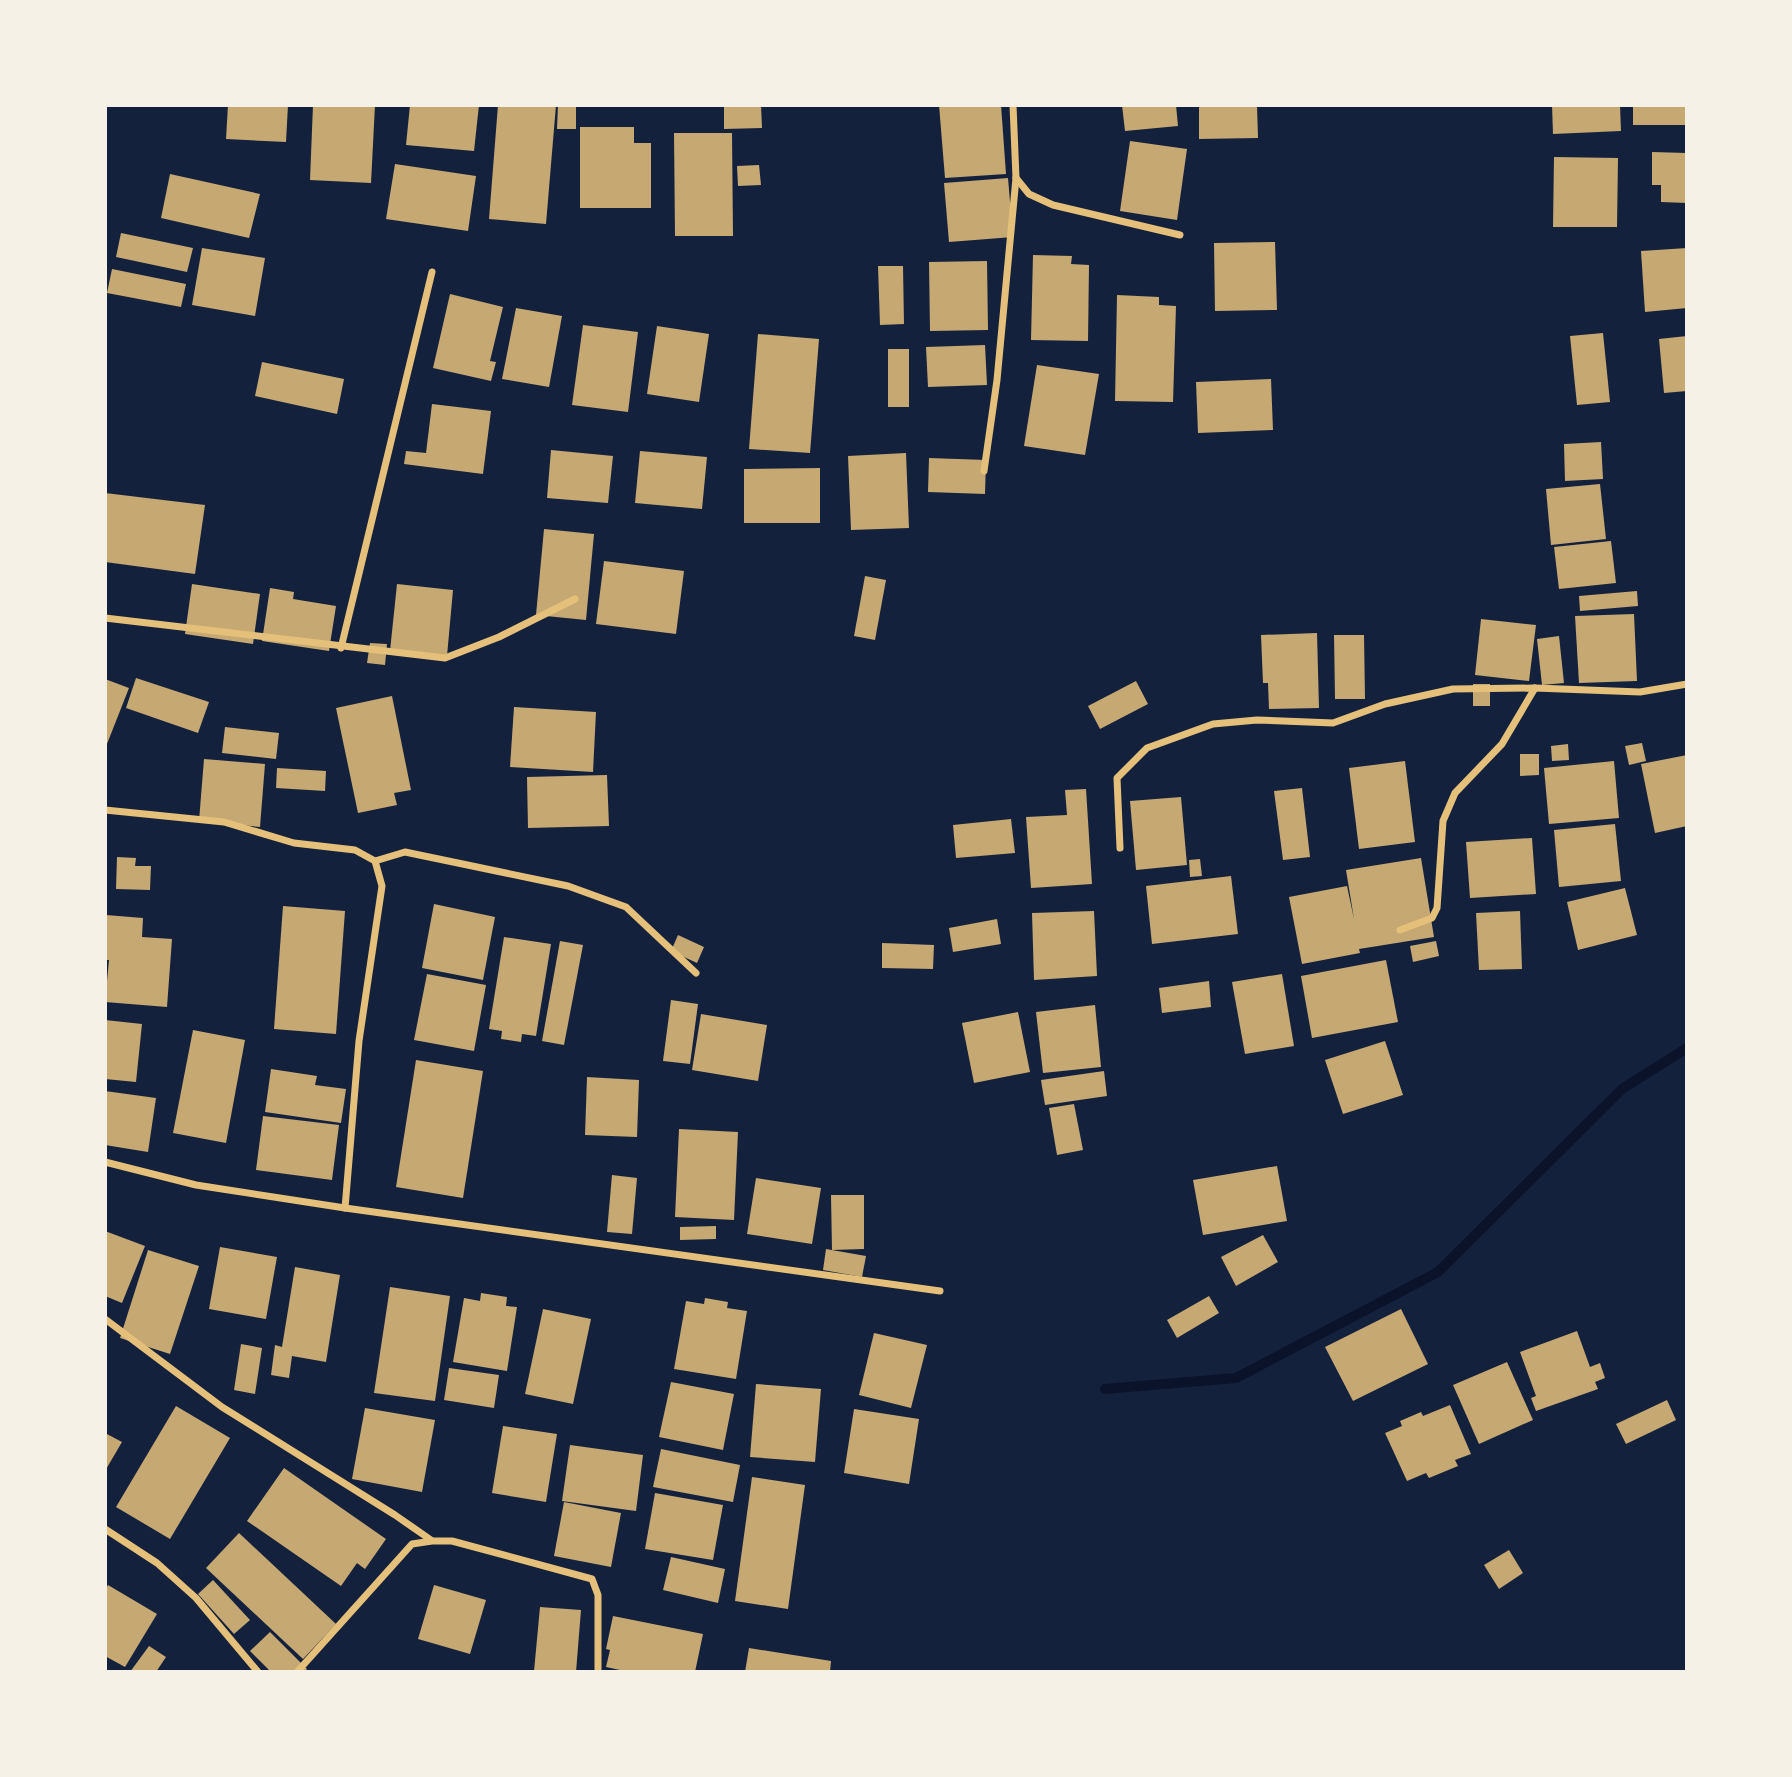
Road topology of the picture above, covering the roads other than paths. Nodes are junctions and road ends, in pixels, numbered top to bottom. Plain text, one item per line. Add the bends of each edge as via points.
1 (1013, 105) edge
2 (1016, 178) junction
3 (1180, 234) dead end
4 (432, 272) dead end
5 (984, 471) dead end
6 (575, 598) dead end
7 (105, 618) edge
8 (341, 648) junction
9 (1687, 684) edge
10 (1535, 688) junction
11 (105, 810) edge
12 (1120, 848) dead end
13 (375, 861) junction
14 (1400, 930) dead end
15 (696, 973) dead end
16 (105, 1162) edge
17 (345, 1208) junction
18 (940, 1291) dead end
19 (105, 1319) edge
20 (105, 1529) edge
21 (432, 1541) junction
22 (258, 1672) edge
23 (297, 1672) edge
24 (598, 1672) edge

1 - 2 street
2 - 3 street via 1030,194 1053,205
2 - 5 street
4 - 8 street
6 - 8 street via 499,637 445,658
7 - 8 street
9 - 10 street via 1640,692
10 - 12 street via 1453,689 1385,704 1333,723 1257,720 1213,724 1147,748 1117,778
10 - 14 street via 1502,744 1455,793 1443,821 1437,908 1432,918
11 - 13 street via 224,822 294,843 355,850
13 - 15 street via 405,852 580,890 626,907
13 - 17 street via 382,886 359,1041
16 - 17 street via 196,1185
17 - 18 street
19 - 21 street via 222,1407
20 - 22 street via 157,1563 196,1598
21 - 23 street via 412,1544
21 - 24 street via 452,1541 592,1579 598,1595

